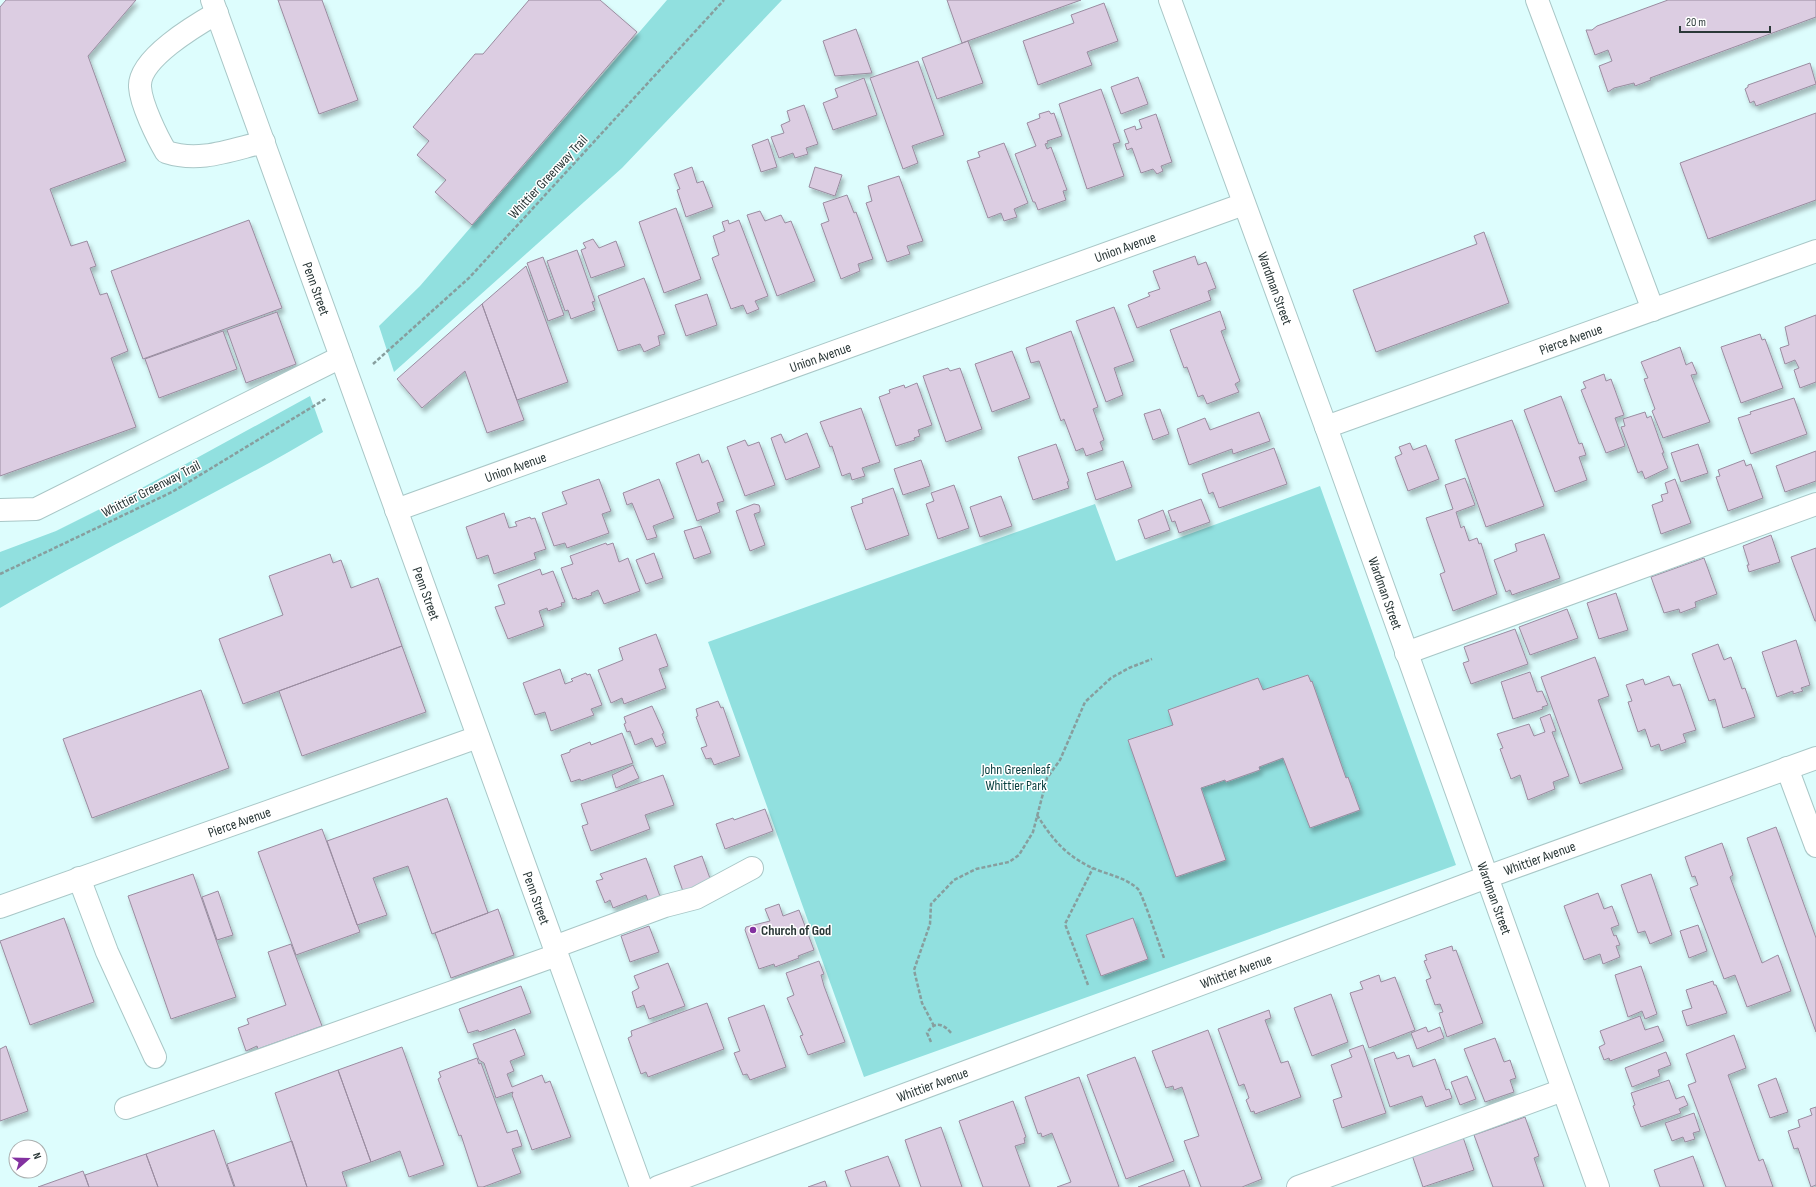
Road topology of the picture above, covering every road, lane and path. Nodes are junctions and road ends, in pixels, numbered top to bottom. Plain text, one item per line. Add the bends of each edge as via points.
1 (724, 0) edge
2 (1170, 0) edge
3 (1538, 0) edge
4 (215, 6) edge
5 (264, 142) junction
6 (1244, 204) junction
7 (1816, 251) edge
8 (1653, 310) junction
9 (341, 357) junction
10 (379, 359) dead end
11 (326, 399) dead end
12 (1326, 427) junction
13 (1816, 504) edge
14 (0, 510) edge
15 (396, 510) junction
16 (0, 574) edge
17 (1406, 652) junction
18 (1152, 659) dead end
19 (478, 737) junction
20 (1816, 758) edge
21 (1787, 768) junction
22 (1037, 815) junction
23 (1816, 846) edge
24 (752, 868) dead end
25 (1093, 868) junction
26 (1487, 877) junction
27 (79, 878) junction
28 (0, 907) edge
29 (556, 951) junction
30 (1164, 958) dead end
31 (1088, 985) dead end
32 (934, 1026) junction
33 (952, 1034) dead end
34 (931, 1042) dead end
35 (155, 1057) dead end
36 (1563, 1090) junction
37 (126, 1108) dead end
38 (641, 1187) edge
39 (658, 1187) edge
40 (1298, 1187) edge
41 (1598, 1187) edge

1 - 10 path, Whittier Greenway Trail via 469,278
2 - 6 street, Wardman Street
3 - 8 street
4 - 5 street, Penn Street
4 - 5 street via 156,56 142,74 140,87 157,137 166,152 182,158 204,157
5 - 9 street, Penn Street
6 - 12 street, Wardman Street
6 - 15 street, Union Avenue
7 - 8 street, Pierce Avenue
8 - 12 street, Pierce Avenue
9 - 14 street via 36,509
9 - 15 street, Penn Street
11 - 16 path, Whittier Greenway Trail via 172,492
12 - 17 street, Wardman Street
13 - 17 street
15 - 19 street, Penn Street
17 - 26 street, Wardman Street
18 - 22 path via 1111,678 1086,702 1060,760 1047,778
19 - 27 street, Pierce Avenue
19 - 29 street, Penn Street
20 - 21 street, Whittier Avenue
21 - 23 street
21 - 26 street, Whittier Avenue
22 - 25 path via 1050,836 1069,855
22 - 32 path via 1033,832 1019,855 1009,862 976,869 954,880 931,904 930,924 914,970 922,1003
24 - 29 street via 696,898 665,906
25 - 30 path via 1124,879 1139,890
25 - 31 path via 1065,924
26 - 36 street, Wardman Street
26 - 39 street, Whittier Avenue
27 - 28 street, Pierce Avenue
27 - 35 street via 107,952
29 - 37 street
29 - 38 street, Penn Street
32 - 33 path via 946,1026
32 - 34 path via 927,1033
36 - 40 street
36 - 41 street, Wardman Street

